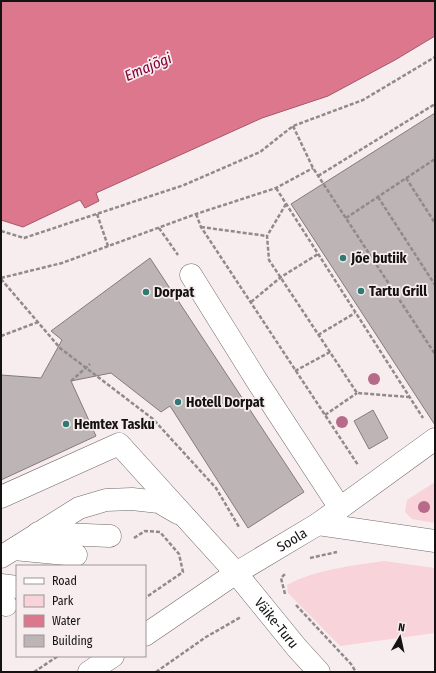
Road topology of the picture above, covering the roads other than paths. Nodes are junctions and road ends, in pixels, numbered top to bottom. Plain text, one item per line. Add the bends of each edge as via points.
1 (191, 275) road end
2 (431, 431) edge
3 (1, 497) edge
4 (340, 508) junction
5 (184, 516) junction
6 (318, 524) junction
7 (38, 533) junction
8 (110, 536) dead end
9 (435, 541) edge
10 (76, 555) dead end
11 (8, 560) edge
12 (236, 573) junction
13 (146, 633) edge
14 (112, 657) edge
15 (89, 672) edge
16 (318, 672) edge

1 - 4 street via 263,377
2 - 4 street, Soola via 371,485
3 - 5 street, Väike-Turu via 119,444
4 - 6 street, Soola
5 - 7 street via 159,502 106,500 79,508
5 - 12 street, Väike-Turu
6 - 9 street
6 - 12 street, Soola
7 - 8 street
7 - 11 street
10 - 11 street
12 - 13 street, Soola
12 - 16 street, Väike-Turu
14 - 15 street

